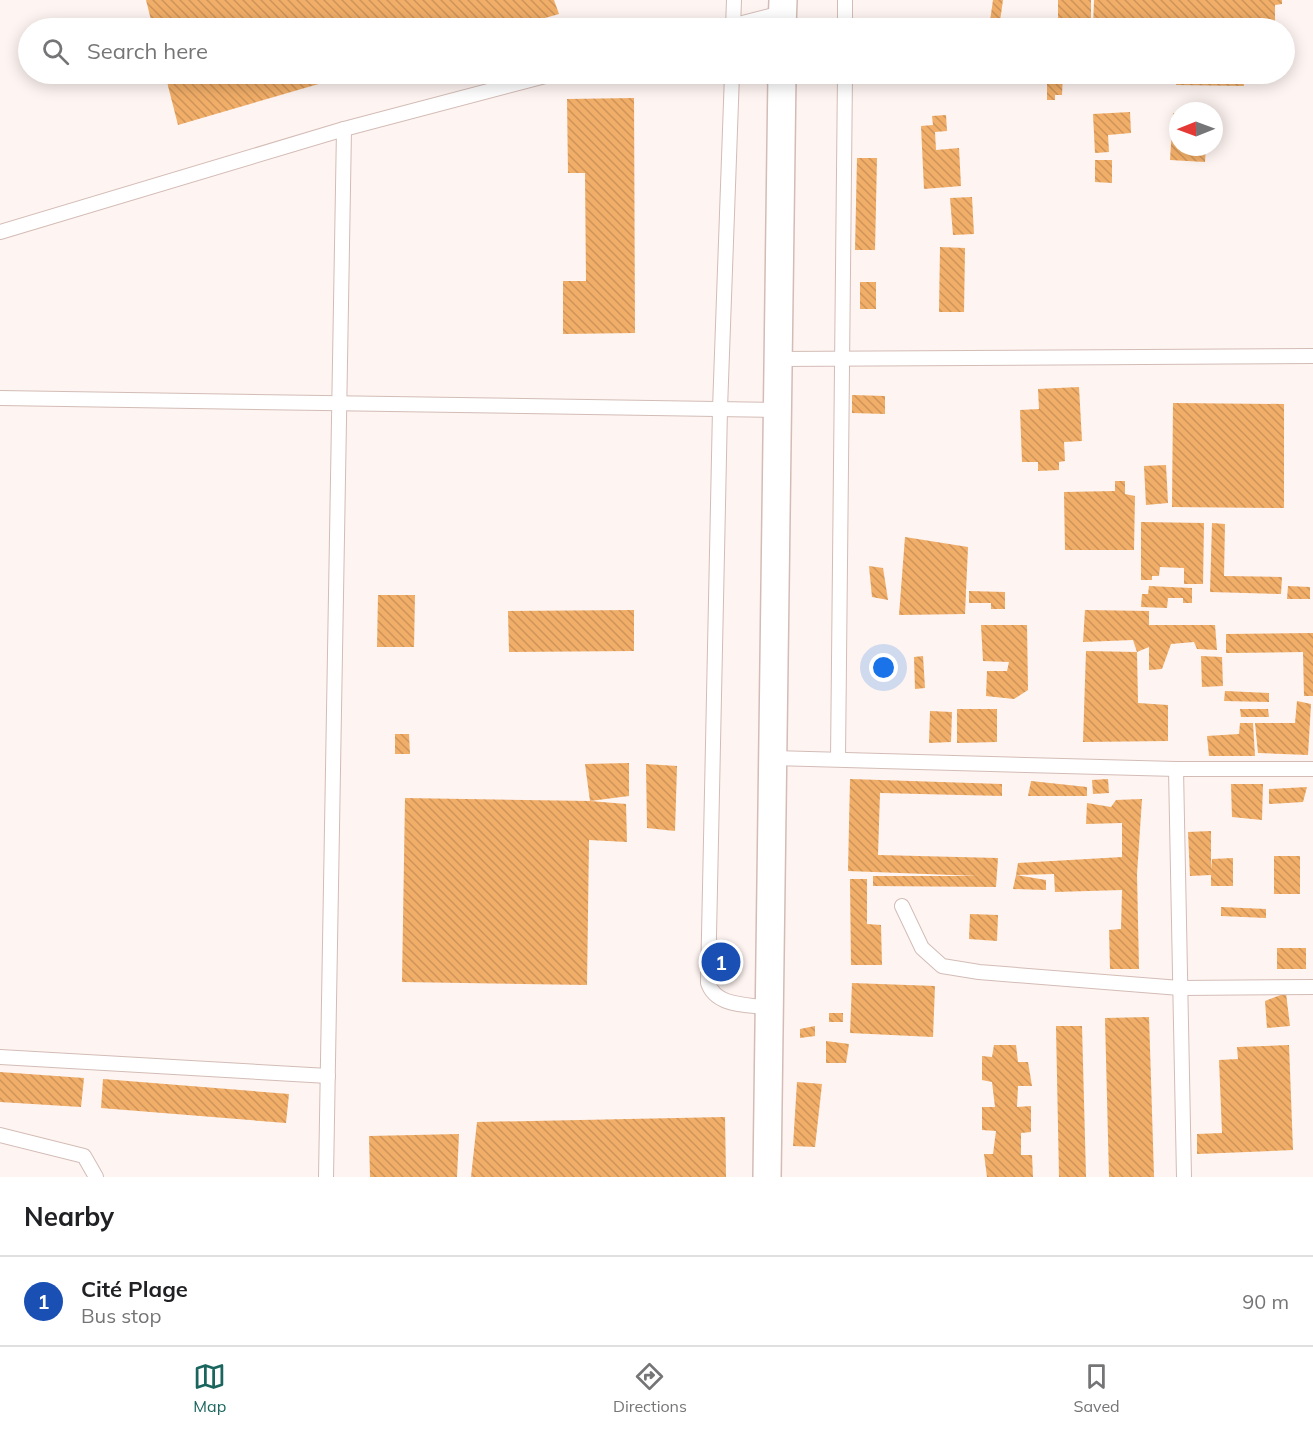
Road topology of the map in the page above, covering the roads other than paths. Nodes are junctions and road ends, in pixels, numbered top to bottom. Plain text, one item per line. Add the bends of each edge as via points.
1 (734, 0) edge
2 (845, 0) edge
3 (782, 14) edge
4 (731, 18) edge
5 (767, 18) edge
6 (845, 18) edge
7 (515, 84) edge
8 (732, 84) edge
9 (782, 84) edge
10 (845, 84) edge
11 (344, 129) junction
12 (0, 232) edge
13 (1313, 356) edge
14 (778, 359) junction
15 (844, 359) junction
16 (0, 398) edge
17 (340, 404) junction
18 (720, 409) junction
19 (778, 410) junction
20 (773, 758) junction
21 (838, 759) junction
22 (1176, 769) junction
23 (1313, 770) edge
24 (902, 906) dead end
25 (1313, 987) edge
26 (1180, 988) junction
27 (770, 1008) junction
28 (0, 1057) edge
29 (328, 1076) junction
30 (0, 1135) edge
31 (96, 1177) edge
32 (326, 1177) edge
33 (767, 1177) edge
34 (1184, 1177) edge

1 - 4 lane
2 - 6 lane
3 - 5 lane
7 - 11 lane
8 - 18 lane
9 - 14 street
10 - 15 lane
11 - 12 lane
11 - 17 lane
13 - 15 lane
14 - 15 lane
14 - 19 street
15 - 21 lane
16 - 17 lane
17 - 18 lane
17 - 29 lane
18 - 19 lane
18 - 27 lane via 708,982 719,1000
19 - 20 street
20 - 21 lane
20 - 27 street
21 - 22 lane
22 - 23 lane
22 - 26 lane
24 - 26 lane via 922,948 942,966
25 - 26 lane
26 - 34 lane
27 - 33 street
28 - 29 lane
29 - 32 lane
30 - 31 lane via 84,1156

